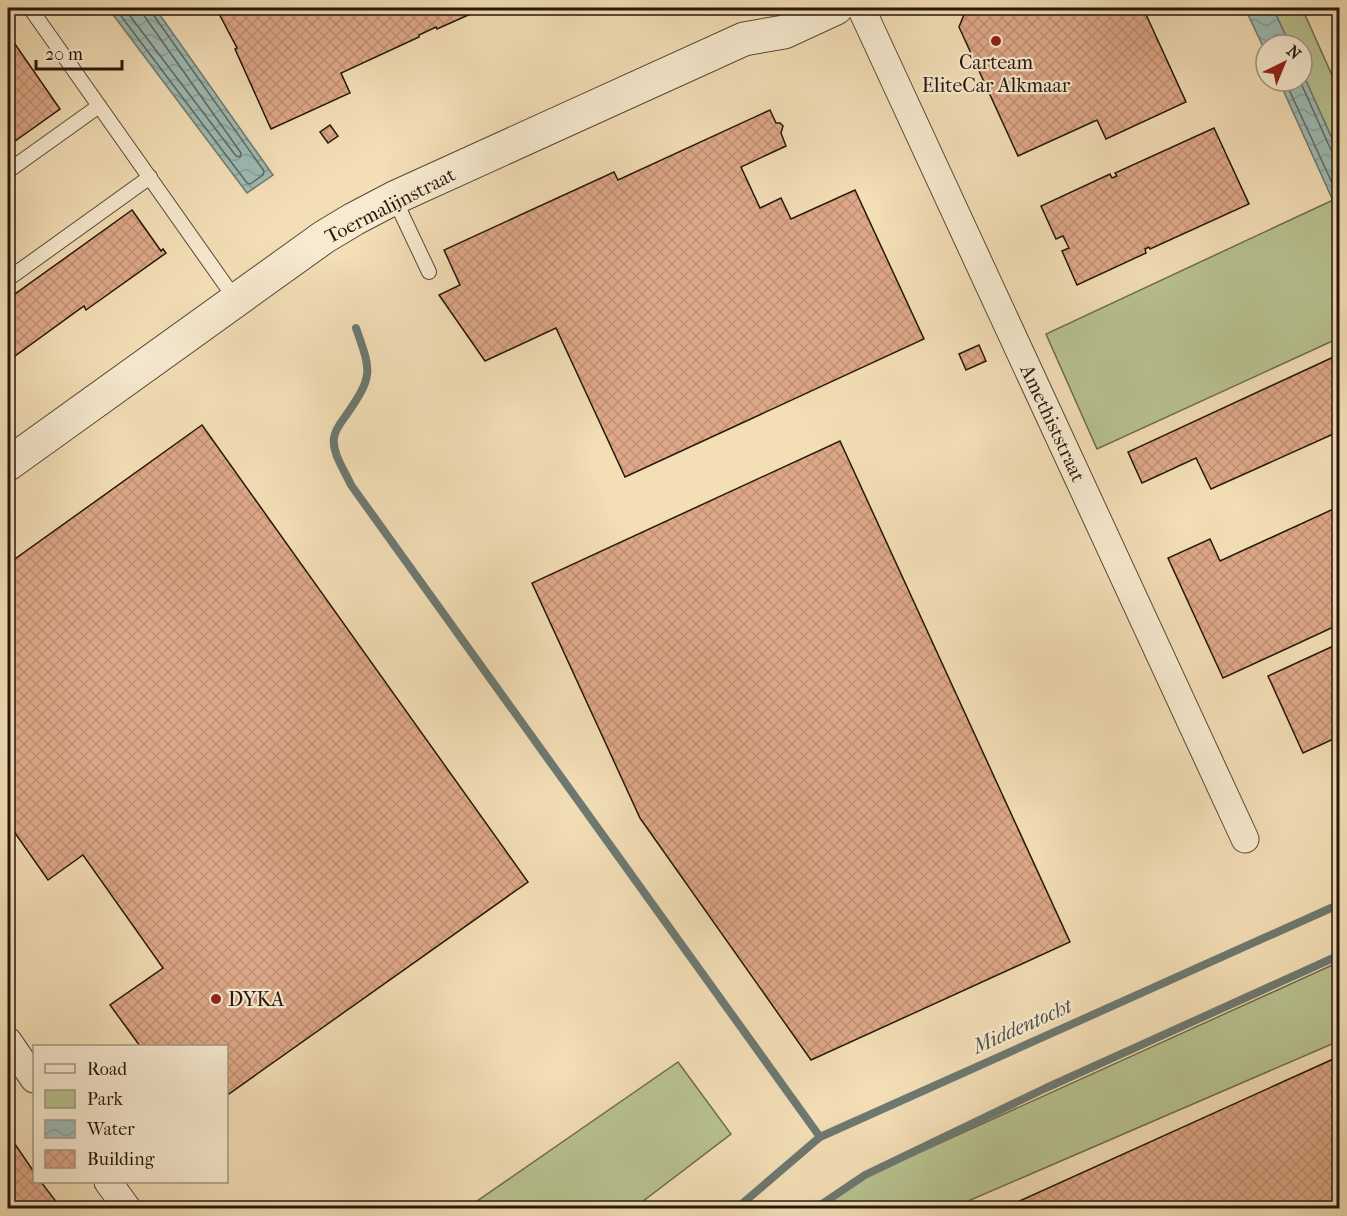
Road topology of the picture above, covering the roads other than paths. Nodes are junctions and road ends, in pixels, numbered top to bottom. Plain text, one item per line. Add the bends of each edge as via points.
1 (30, 8) edge
2 (782, 8) edge
3 (836, 8) edge
4 (861, 8) edge
5 (744, 39) junction
6 (99, 106) junction
7 (8, 171) edge
8 (150, 177) junction
9 (394, 198) junction
10 (429, 272) dead end
11 (8, 279) edge
12 (236, 300) junction
13 (8, 464) edge
14 (1245, 839) dead end
15 (8, 1041) edge
16 (33, 1078) edge
17 (109, 1183) edge
18 (127, 1209) edge

1 - 6 lane
2 - 5 street, Toermalijnstraat
3 - 5 street, Toermalijnstraat via 784,32
4 - 14 street, Amethiststraat
5 - 9 street, Toermalijnstraat
6 - 7 lane
6 - 8 lane
8 - 11 lane
8 - 12 lane
9 - 10 lane
9 - 12 street, Toermalijnstraat via 324,237
12 - 13 street, Toermalijnstraat
15 - 16 street
17 - 18 street

